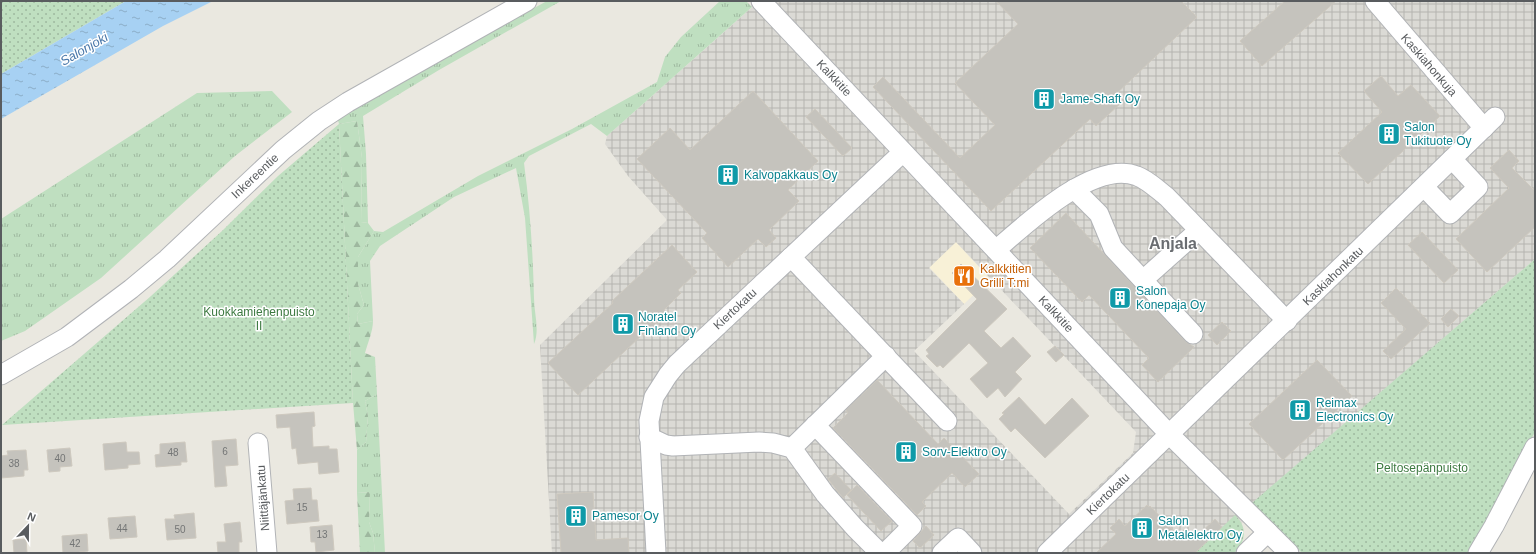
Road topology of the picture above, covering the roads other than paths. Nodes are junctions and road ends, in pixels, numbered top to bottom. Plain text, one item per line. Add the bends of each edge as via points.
1 (527, 1) edge
2 (761, 1) edge
3 (1375, 1) edge
4 (1490, 122) joint
5 (903, 152) junction
6 (1452, 159) junction
7 (1424, 187) junction
8 (1074, 189) junction
9 (1199, 230) junction
10 (996, 250) junction
11 (791, 257) junction
12 (1143, 280) junction
13 (1287, 320) junction
14 (1193, 334) dead end
15 (886, 356) junction
16 (1, 375) edge
17 (947, 421) dead end
18 (815, 425) junction
19 (1170, 435) junction
20 (649, 436) junction
21 (258, 443) dead end
22 (1535, 447) edge
23 (792, 448) junction
24 (1268, 532) junction
25 (267, 553) edge
26 (656, 553) edge
27 (880, 553) edge
28 (885, 553) edge
29 (942, 553) edge
30 (972, 553) edge
31 (1047, 553) edge
32 (1246, 553) edge
33 (1289, 553) edge
34 (1478, 553) edge

1 - 16 street, Inkereentie via 319,121 283,150 167,259 131,289 67,337
2 - 5 street, Kalkkitie
3 - 4 street, Kaskiahonkuja
4 - 6 street, Kaskiahonkatu
5 - 10 street, Kalkkitie
5 - 11 street, Kiertokatu
6 - 7 street, Kaskiahonkatu
6 - 7 street via 1478,187 1450,214
7 - 13 street, Kaskiahonkatu
8 - 9 street via 1109,174 1136,176 1167,197
8 - 10 street via 1027,222
8 - 12 street via 1099,214 1113,248
9 - 12 street
9 - 13 street
10 - 19 street, Kalkkitie
11 - 15 street
11 - 20 street, Kiertokatu via 672,369 654,397 650,411
12 - 14 street
13 - 19 street, Kaskiahonkatu
15 - 17 street
15 - 18 street
18 - 23 street
18 - 28 street via 912,526
19 - 24 street, Kalkkitie
19 - 31 street, Kiertokatu
20 - 23 street via 673,446 759,442
20 - 26 street, Kiertokatu
21 - 25 street, Niittäjänkatu
22 - 34 street
23 - 27 street via 825,494
24 - 32 street
24 - 33 street, Kalkkitie
29 - 30 street via 958,538

